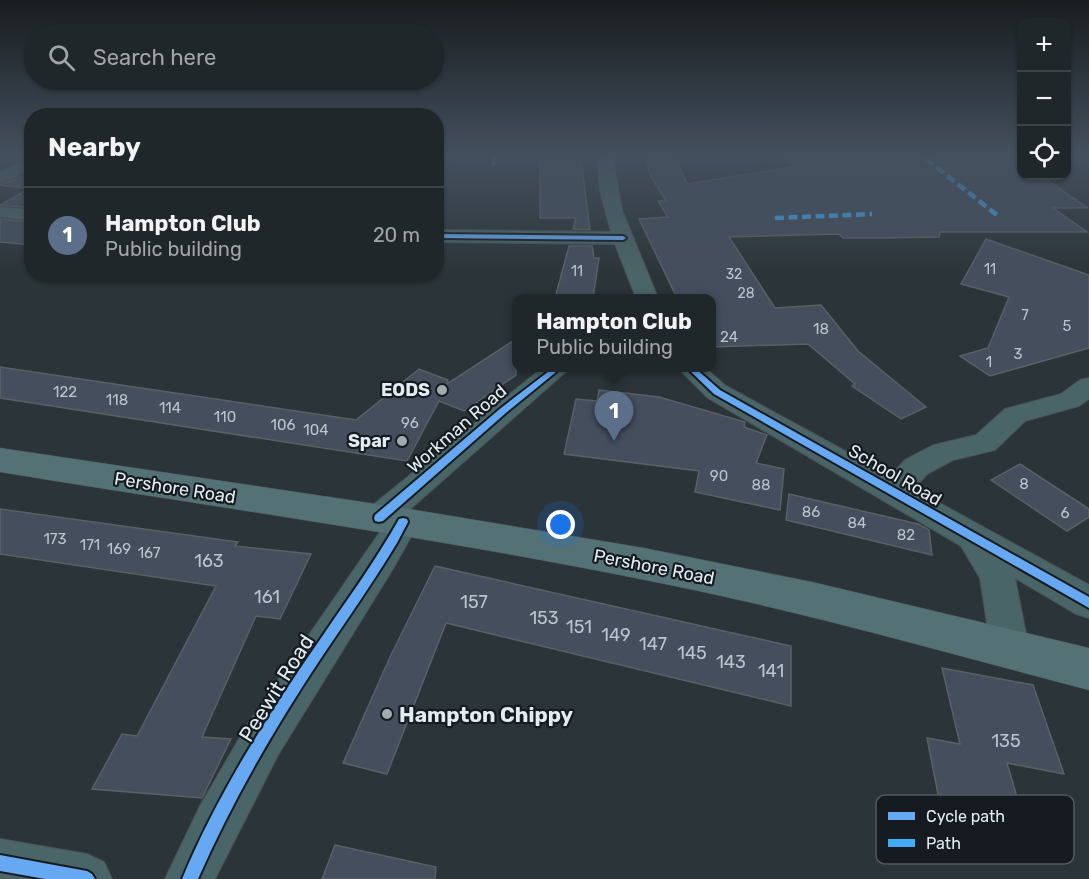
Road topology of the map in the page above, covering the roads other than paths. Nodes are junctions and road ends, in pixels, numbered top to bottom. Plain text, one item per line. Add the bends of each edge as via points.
1 (611, 195) edge
2 (0, 212) edge
3 (24, 214) edge
4 (444, 236) edge
5 (622, 238) junction
6 (645, 294) edge
7 (552, 372) edge
8 (695, 372) edge
9 (1089, 386) edge
10 (0, 460) edge
11 (893, 494) junction
12 (391, 520) junction
13 (973, 538) junction
14 (1089, 603) edge
15 (1010, 649) junction
16 (1089, 669) edge
17 (0, 863) edge
18 (87, 879) edge
19 (190, 879) edge

1 - 5 street
2 - 3 street
4 - 5 street
5 - 6 street
7 - 12 street, Workman Road via 504,410
8 - 11 street, School Road via 717,392
9 - 11 street via 1070,400 1015,415 985,443 944,452 916,467
10 - 12 main road, Pershore Road
11 - 13 street, School Road
12 - 15 main road, Pershore Road via 646,564 841,606
12 - 19 street, Peewit Road via 388,550 269,732 211,830
13 - 14 street, School Road
13 - 15 street via 997,575
15 - 16 main road, Pershore Road
17 - 18 street

